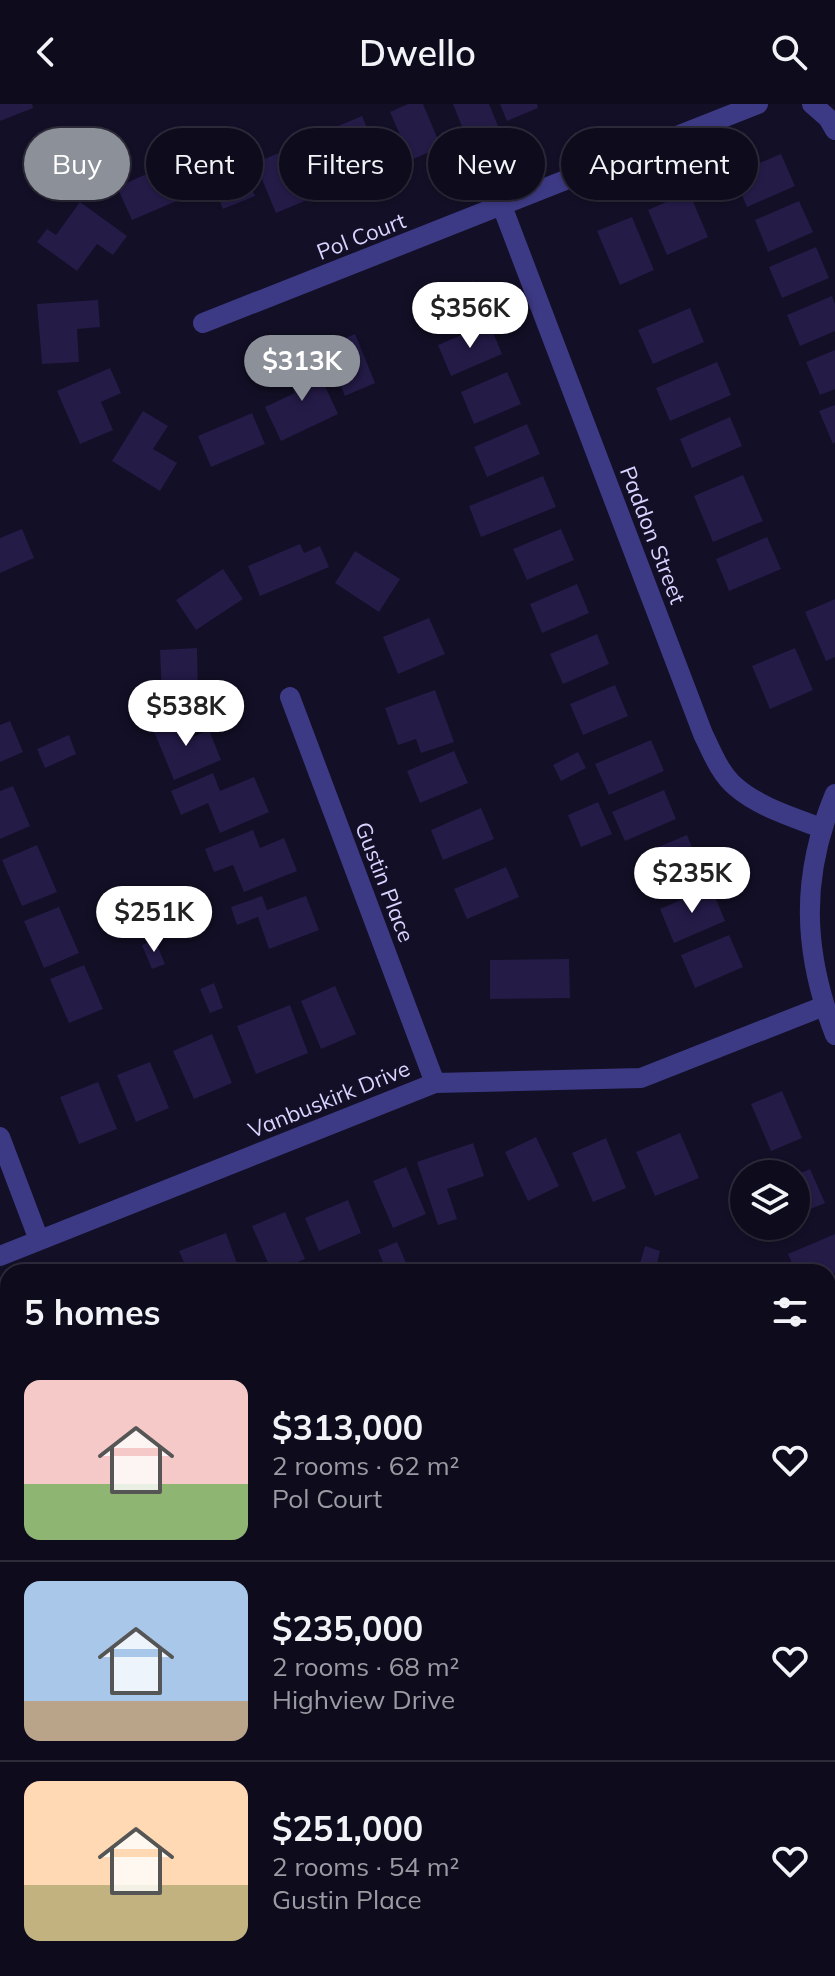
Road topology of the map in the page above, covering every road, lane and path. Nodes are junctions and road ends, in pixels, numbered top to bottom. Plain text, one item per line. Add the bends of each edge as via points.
1 (758, 104) edge
2 (812, 104) edge
3 (835, 130) edge
4 (502, 206) junction
5 (203, 323) dead end
6 (290, 697) dead end
7 (835, 794) edge
8 (821, 828) junction
9 (824, 1006) junction
10 (835, 1035) edge
11 (435, 1083) junction
12 (0, 1137) edge
13 (39, 1240) junction
14 (0, 1256) edge

1 - 4 street, Pol Court
2 - 3 street
4 - 5 street, Pol Court
4 - 8 street, Paddon Street via 716,762 746,794
6 - 11 street, Gustin Place
7 - 8 street
8 - 9 street via 810,894 811,950
9 - 10 street
9 - 11 street, Vanbuskirk Drive via 641,1078
11 - 13 street, Vanbuskirk Drive
12 - 13 street
13 - 14 street, Vanbuskirk Drive

